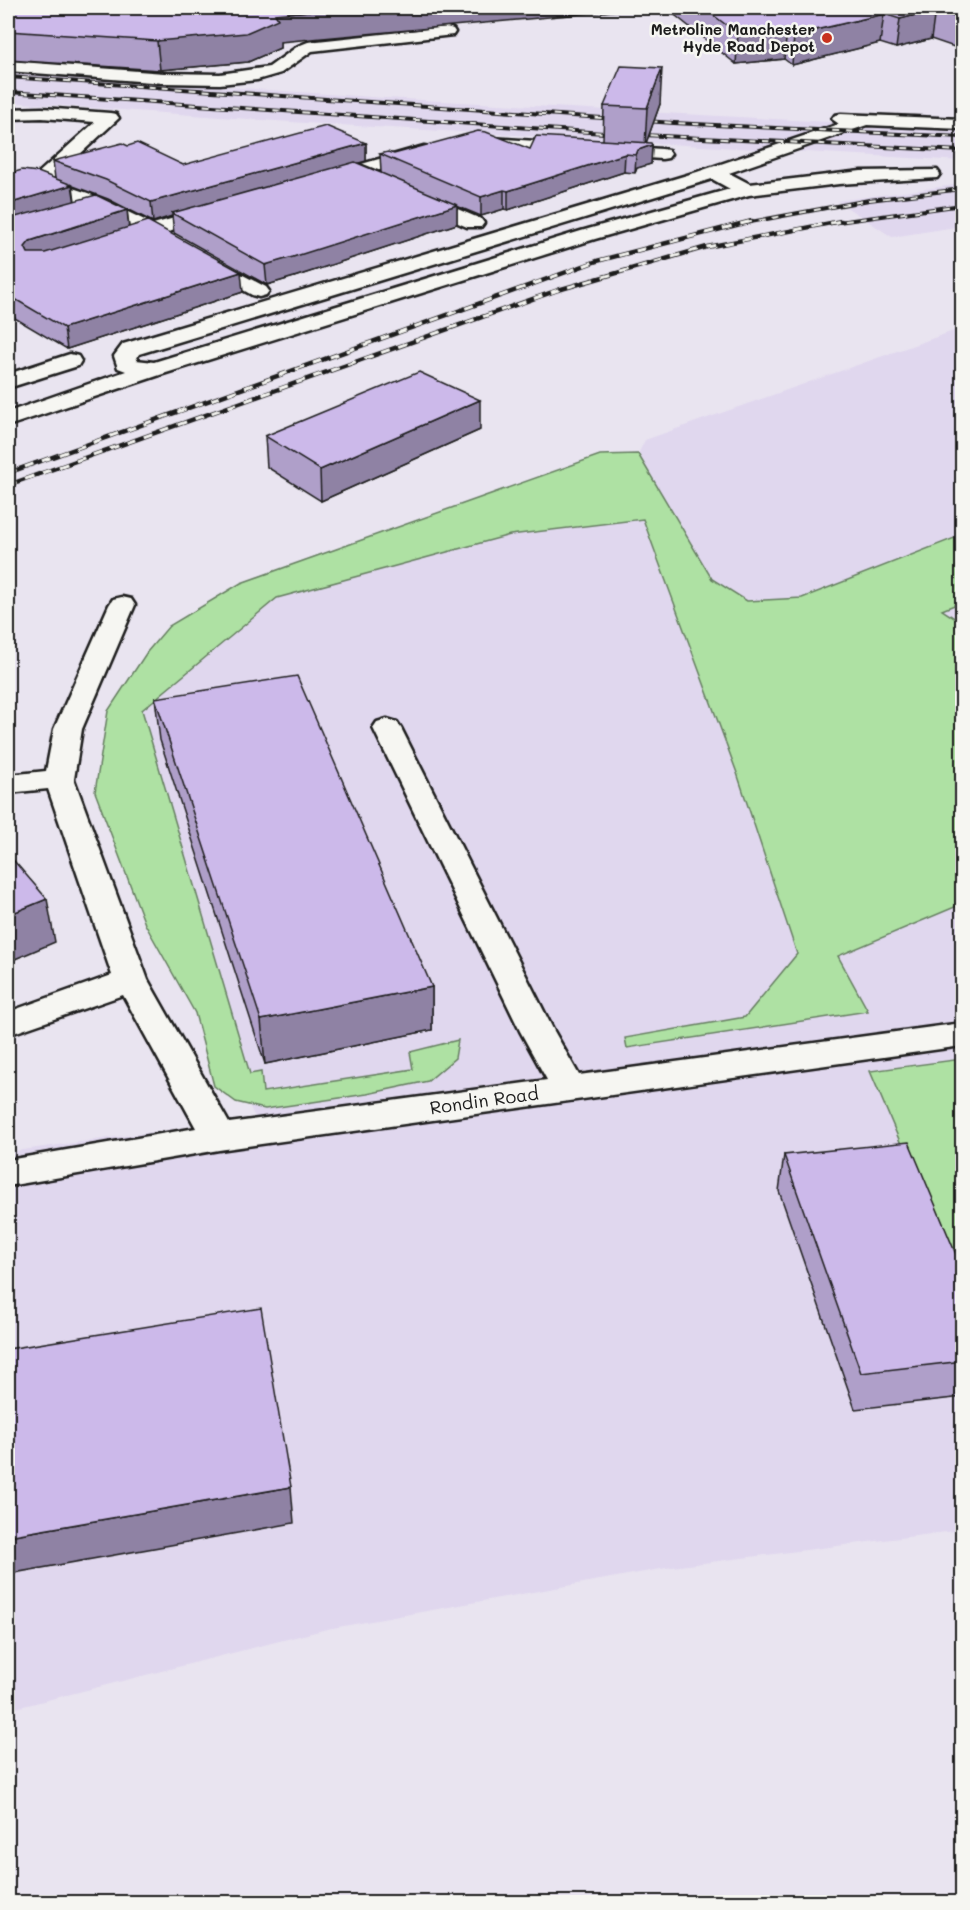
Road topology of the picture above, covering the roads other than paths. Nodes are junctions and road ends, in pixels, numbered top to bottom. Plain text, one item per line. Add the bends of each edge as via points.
1 (447, 32) dead end
2 (8, 66) edge
3 (8, 114) edge
4 (818, 118) dead end
5 (862, 121) junction
6 (963, 124) edge
7 (662, 154) dead end
8 (356, 171) junction
9 (714, 173) junction
10 (931, 174) dead end
11 (8, 178) edge
12 (39, 182) junction
13 (310, 185) edge
14 (747, 190) junction
15 (100, 206) junction
16 (230, 208) edge
17 (69, 214) edge
18 (474, 223) dead end
19 (151, 231) junction
20 (123, 242) edge
21 (259, 291) dead end
22 (8, 359) edge
23 (70, 361) dead end
24 (155, 369) junction
25 (31, 374) junction
26 (8, 381) edge
27 (8, 419) edge
28 (122, 605) dead end
29 (387, 729) dead end
30 (59, 779) junction
31 (8, 784) edge
32 (131, 980) junction
33 (8, 1024) edge
34 (959, 1028) edge
35 (569, 1089) junction
36 (219, 1137) junction
37 (8, 1173) edge

1 - 2 street via 308,46 275,70 206,79
3 - 12 street via 110,118
4 - 5 street
5 - 6 street
5 - 9 street
7 - 8 street via 453,144
8 - 13 street
8 - 18 street
9 - 14 street
9 - 24 street via 131,349 125,356 126,363 137,368
10 - 14 street via 816,179
11 - 12 street
12 - 15 street via 71,191
14 - 24 street
15 - 17 street
15 - 19 street
16 - 19 street
19 - 20 street
19 - 21 street
22 - 25 street
23 - 25 street
24 - 27 street
25 - 26 street
28 - 30 street via 68,729
29 - 35 street via 531,1021
30 - 31 street
30 - 32 street
32 - 33 street
32 - 36 street
34 - 35 street, Rondin Road
35 - 36 street, Rondin Road
36 - 37 street, Rondin Road

